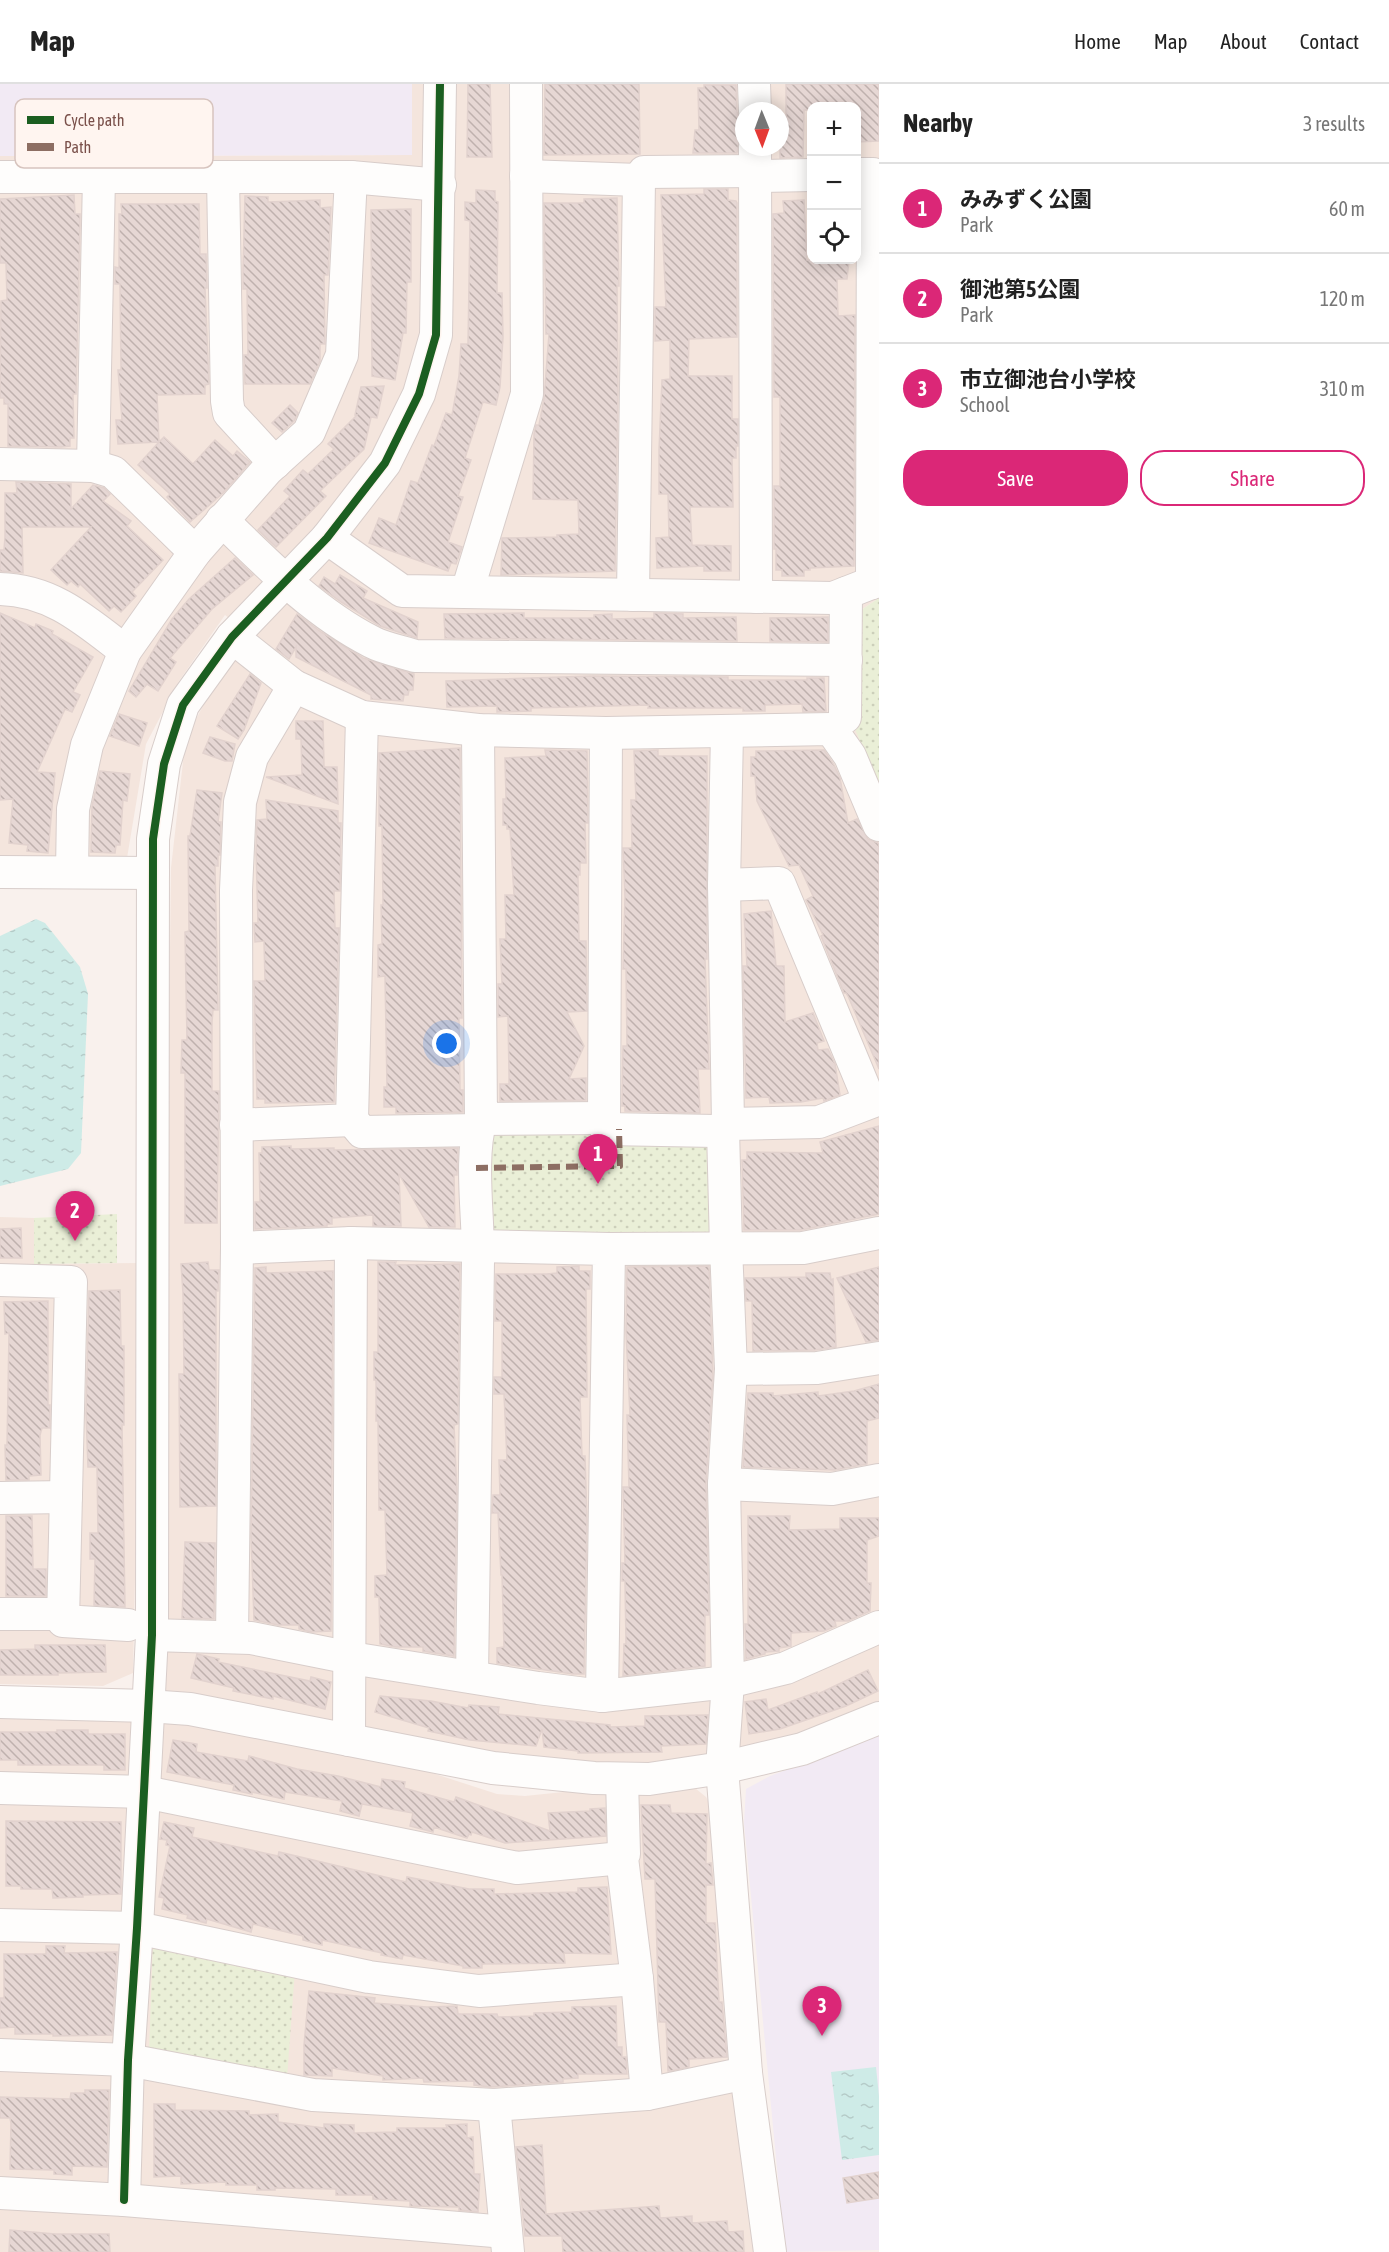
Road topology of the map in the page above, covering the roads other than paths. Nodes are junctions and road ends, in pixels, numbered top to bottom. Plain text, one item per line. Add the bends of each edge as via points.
1 (440, 84) edge
2 (526, 84) edge
3 (754, 84) edge
4 (755, 102) edge
5 (756, 165) edge
6 (807, 174) edge
7 (870, 174) edge
8 (526, 176) junction
9 (0, 177) edge
10 (99, 177) junction
11 (223, 177) junction
12 (351, 177) junction
13 (639, 180) junction
14 (440, 184) junction
15 (274, 463) junction
16 (0, 464) edge
17 (93, 466) junction
18 (222, 520) junction
19 (327, 538) junction
20 (195, 552) junction
21 (286, 580) junction
22 (866, 586) edge
23 (0, 589) edge
24 (467, 592) junction
25 (633, 595) junction
26 (756, 597) junction
27 (232, 637) junction
28 (125, 651) junction
29 (846, 660) junction
30 (294, 686) junction
31 (362, 717) junction
32 (845, 717) dead end
33 (478, 730) junction
34 (727, 732) junction
35 (606, 733) junction
36 (879, 825) edge
37 (0, 872) edge
38 (72, 872) junction
39 (153, 873) junction
40 (724, 885) junction
41 (875, 1101) edge
42 (604, 1118) junction
43 (352, 1120) junction
44 (236, 1125) junction
45 (480, 1125) junction
46 (726, 1126) junction
47 (879, 1233) edge
48 (351, 1243) junction
49 (478, 1247) junction
50 (726, 1247) junction
51 (237, 1248) junction
52 (609, 1249) junction
53 (0, 1280) edge
54 (879, 1358) edge
55 (731, 1369) junction
56 (879, 1480) edge
57 (724, 1484) junction
58 (66, 1497) junction
59 (0, 1498) edge
60 (0, 1614) edge
61 (63, 1614) junction
62 (879, 1628) edge
63 (140, 1630) junction
64 (232, 1636) junction
65 (351, 1658) junction
66 (472, 1677) junction
67 (728, 1683) junction
68 (602, 1696) junction
69 (0, 1702) edge
70 (148, 1706) junction
71 (879, 1718) edge
72 (349, 1740) junction
73 (722, 1768) junction
74 (622, 1779) junction
75 (0, 1788) edge
76 (145, 1792) junction
77 (622, 1858) junction
78 (0, 1924) edge
79 (137, 1928) junction
80 (636, 1979) junction
81 (0, 2055) edge
82 (128, 2060) junction
83 (746, 2073) junction
84 (647, 2094) junction
85 (494, 2105) junction
86 (0, 2193) edge
87 (124, 2200) junction
88 (507, 2242) edge
89 (770, 2252) edge

1 - 14 street
2 - 8 street
3 - 4 street
5 - 6 street
5 - 13 street via 644,172
5 - 26 street
7 - 22 street
8 - 13 street
8 - 24 street via 527,394
9 - 10 street
10 - 11 street
10 - 17 street
11 - 12 street
11 - 15 street via 229,413
12 - 14 street
12 - 15 street via 342,355 309,432
13 - 25 street
14 - 19 street via 436,335 419,394 385,463
15 - 18 street
16 - 17 street
17 - 20 street via 113,472
18 - 20 street
18 - 21 street
19 - 21 street
19 - 24 street via 402,591
20 - 28 street
21 - 27 street
21 - 29 street via 336,620 374,643 416,656
22 - 26 street via 833,598
22 - 29 street
23 - 28 street via 45,596
24 - 25 street
25 - 26 street
27 - 30 street
27 - 39 street via 183,705 164,764 153,839
28 - 38 street via 87,745 73,809
29 - 32 street
30 - 31 street
30 - 44 street via 252,757 240,802
31 - 33 street
31 - 43 street
33 - 35 street
33 - 45 street
34 - 35 street
34 - 36 street via 831,729 850,756
34 - 40 street
35 - 42 street
37 - 38 street
38 - 39 street
39 - 63 street
40 - 41 street via 779,883
40 - 46 street
41 - 46 street via 819,1122
42 - 45 street
42 - 46 street via 606,1129 716,1131
43 - 44 street
43 - 45 street via 362,1132
44 - 51 street
45 - 49 street via 476,1168
46 - 50 street
47 - 50 street via 803,1248
48 - 49 street
48 - 51 street
48 - 65 street
49 - 52 street
49 - 66 street
50 - 52 street
50 - 55 street
51 - 64 street
52 - 68 street
53 - 58 street via 71,1282
54 - 55 street via 818,1368
55 - 57 street
56 - 57 street via 832,1489
57 - 67 street
58 - 59 street
58 - 61 street
60 - 61 street
61 - 63 street via 63,1621
62 - 67 street via 786,1668
63 - 64 street
63 - 70 street
64 - 65 street
65 - 66 street
65 - 72 street
66 - 68 street
67 - 68 street
67 - 73 street
69 - 70 street
70 - 72 street via 190,1709
70 - 76 street
71 - 73 street via 802,1749
72 - 74 street via 493,1768
73 - 74 street via 650,1779
73 - 83 street
74 - 77 street
75 - 76 street
76 - 77 street via 517,1868
76 - 79 street
77 - 80 street
78 - 79 street
79 - 80 street via 369,1977 479,1991
79 - 82 street
80 - 84 street
81 - 82 street
82 - 85 street via 313,2095
82 - 87 street
83 - 84 street
83 - 89 street
84 - 85 street
85 - 88 street
86 - 87 street
87 - 88 street

